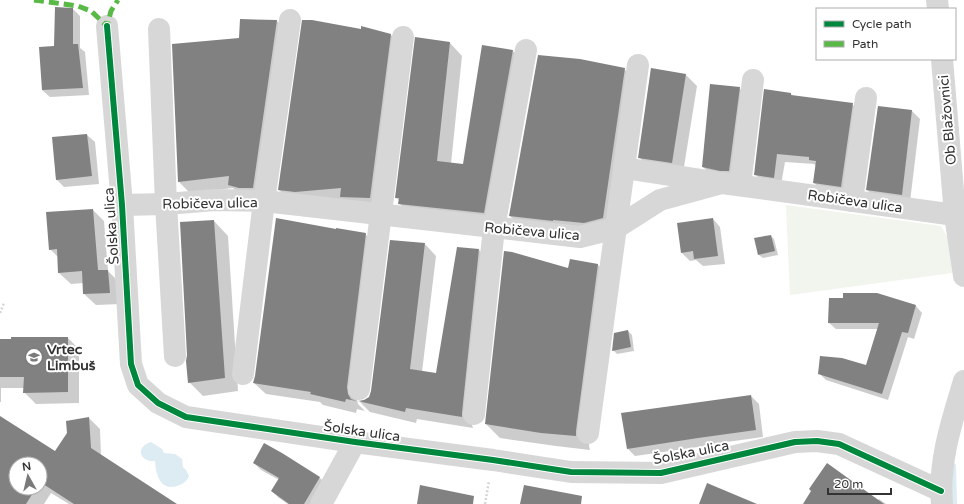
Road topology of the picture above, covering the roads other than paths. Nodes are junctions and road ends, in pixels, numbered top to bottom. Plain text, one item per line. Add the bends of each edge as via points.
1 (290, 20) dead end
2 (107, 26) dead end
3 (159, 30) dead end
4 (403, 37) dead end
5 (526, 50) dead end
6 (942, 60) edge
7 (638, 65) dead end
8 (753, 80) dead end
9 (866, 98) dead end
10 (624, 168) junction
11 (958, 179) edge
12 (731, 184) junction
13 (852, 200) junction
14 (264, 201) junction
15 (166, 204) junction
16 (122, 205) junction
17 (381, 215) junction
18 (955, 215) junction
19 (494, 228) junction
20 (616, 228) junction
21 (964, 276) edge
22 (175, 356) dead end
23 (243, 374) dead end
24 (964, 381) edge
25 (359, 389) dead end
26 (474, 414) dead end
27 (588, 433) dead end
28 (355, 442) junction
29 (941, 498) edge
30 (321, 504) edge

1 - 14 street
2 - 16 street, Šolska ulica
3 - 15 street
4 - 17 street
5 - 19 street
6 - 11 street, Ob Blažovnici
7 - 10 street
8 - 12 street
9 - 13 street
10 - 12 street
10 - 20 street
11 - 18 street, Ob Blažovnici
12 - 13 street, Robičeva ulica
12 - 20 street, Robičeva ulica via 660,200
13 - 18 street, Robičeva ulica
14 - 15 street, Robičeva ulica via 215,200
14 - 17 street, Robičeva ulica
14 - 23 street
15 - 16 street, Robičeva ulica
15 - 22 street
16 - 28 street, Šolska ulica via 131,364 138,385 158,403 186,417
17 - 19 street, Robičeva ulica
17 - 25 street
18 - 21 street, Ob Blažovnici
19 - 20 street, Robičeva ulica via 580,237
19 - 26 street
20 - 27 street
24 - 29 street via 945,448
28 - 29 street, Šolska ulica via 571,472 661,473 795,442 817,441 839,444
28 - 30 street

